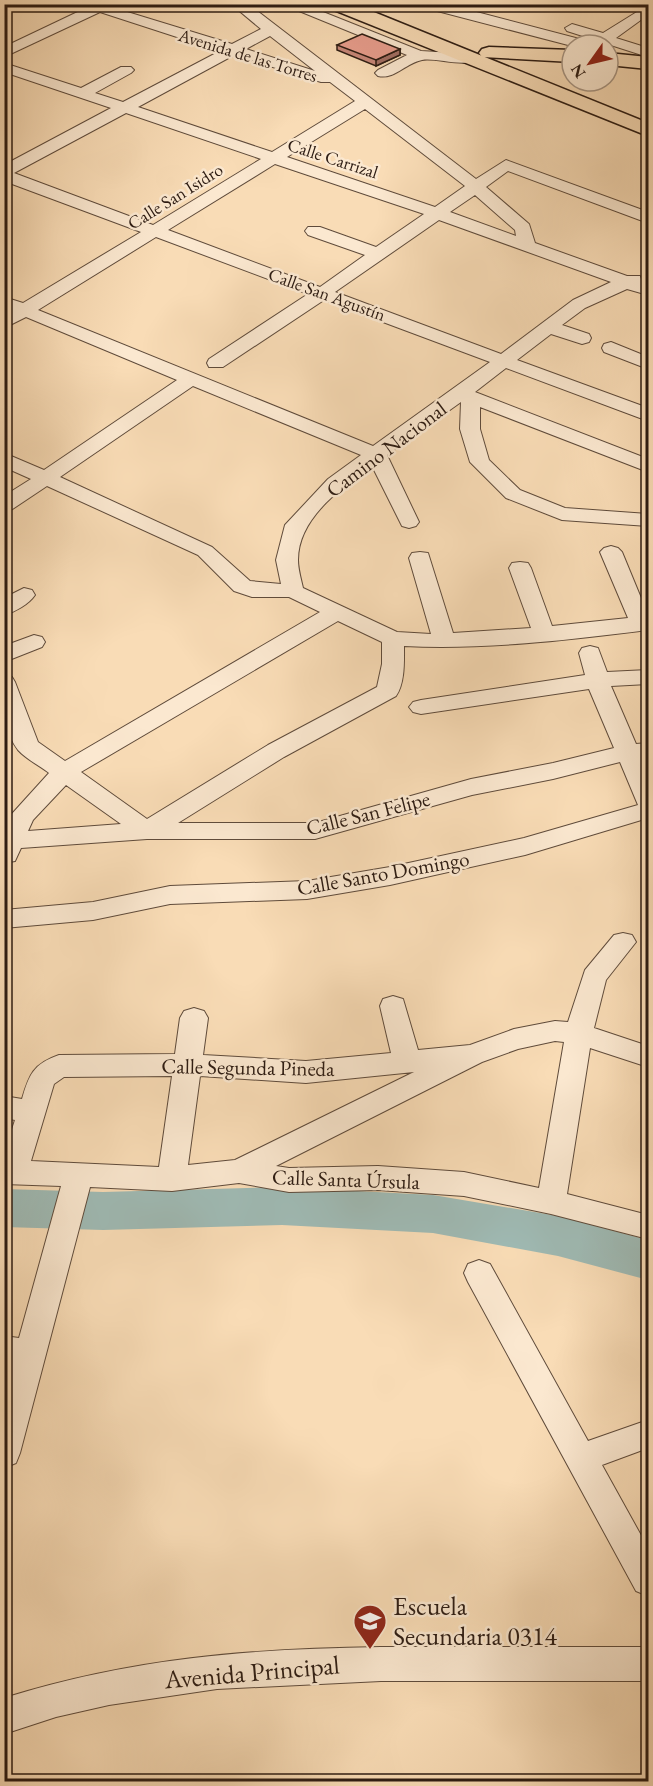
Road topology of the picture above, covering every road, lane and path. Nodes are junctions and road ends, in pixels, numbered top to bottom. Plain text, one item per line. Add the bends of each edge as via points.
1 (238, 4) edge
2 (289, 4) edge
3 (312, 4) edge
4 (336, 4) edge
5 (427, 4) edge
6 (98, 6) edge
7 (356, 13) edge
8 (640, 14) dead end
9 (542, 18) dead end
10 (270, 30) junction
11 (410, 33) junction
12 (578, 33) edge
13 (619, 33) edge
14 (560, 38) edge
15 (620, 48) edge
16 (232, 51) junction
17 (620, 51) edge
18 (4, 53) edge
19 (648, 53) edge
20 (419, 55) junction
21 (479, 56) junction
22 (560, 56) edge
23 (620, 60) edge
24 (648, 63) edge
25 (4, 67) edge
26 (126, 70) dead end
27 (383, 73) dead end
28 (31, 76) junction
29 (340, 84) junction
30 (14, 85) dead end
31 (81, 94) junction
32 (365, 102) junction
33 (125, 109) junction
34 (648, 115) edge
35 (648, 130) edge
36 (273, 159) junction
37 (4, 173) edge
38 (476, 186) junction
39 (437, 213) junction
40 (648, 218) edge
41 (156, 231) junction
42 (314, 231) dead end
43 (527, 245) junction
44 (378, 254) junction
45 (648, 277) edge
46 (627, 282) junction
47 (648, 290) edge
48 (324, 292) junction
49 (4, 302) edge
50 (25, 310) junction
51 (4, 322) edge
52 (549, 327) junction
53 (582, 338) dead end
54 (611, 348) dead end
55 (503, 361) junction
56 (216, 363) dead end
57 (648, 363) edge
58 (191, 379) junction
59 (466, 395) junction
60 (648, 415) edge
61 (377, 455) junction
62 (4, 459) edge
63 (648, 466) edge
64 (47, 478) junction
65 (4, 506) edge
66 (648, 520) edge
67 (409, 522) dead end
68 (611, 552) dead end
69 (420, 558) dead end
70 (520, 568) dead end
71 (293, 591) junction
72 (24, 595) dead end
73 (4, 608) edge
74 (337, 612) junction
75 (645, 623) edge
76 (544, 634) junction
77 (393, 639) junction
78 (444, 641) junction
79 (34, 642) dead end
80 (590, 653) dead end
81 (4, 655) edge
82 (648, 677) edge
83 (598, 680) junction
84 (4, 682) edge
85 (421, 707) dead end
86 (638, 751) edge
87 (65, 771) junction
88 (648, 801) edge
89 (648, 810) edge
90 (147, 831) junction
91 (6, 847) edge
92 (4, 919) edge
93 (623, 942) dead end
94 (393, 1006) dead end
95 (194, 1018) dead end
96 (579, 1032) junction
97 (472, 1055) junction
98 (648, 1057) edge
99 (408, 1064) junction
100 (189, 1065) junction
101 (21, 1116) edge
102 (239, 1171) junction
103 (9, 1173) edge
104 (172, 1179) junction
105 (71, 1202) junction
106 (551, 1202) junction
107 (648, 1227) edge
108 (479, 1273) dead end
109 (18, 1351) edge
110 (648, 1434) edge
111 (4, 1453) edge
112 (581, 1458) junction
113 (644, 1563) edge
114 (648, 1664) edge
115 (4, 1716) edge

1 - 10 street
2 - 7 street
3 - 7 main road
4 - 11 main road
5 - 14 street
6 - 16 street, Avenida de las Torres
6 - 18 street
7 - 11 main road
7 - 20 street
7 - 21 main road
8 - 13 street
9 - 12 street
10 - 16 street
10 - 29 street
11 - 21 main road
15 - 19 street
16 - 29 street, Avenida de las Torres
16 - 33 street
17 - 24 street
20 - 21 street
20 - 27 street
21 - 22 main road
21 - 34 main road
21 - 35 main road
23 - 24 main road
25 - 28 street, Calle Carrizal
26 - 31 street
28 - 30 street
28 - 31 street, Calle Carrizal
29 - 32 street
31 - 33 street, Calle Carrizal
32 - 36 street, Calle San Isidro
32 - 38 street
33 - 36 street, Calle Carrizal
33 - 37 street
36 - 39 street, Calle Carrizal
36 - 41 street, Calle San Isidro
37 - 41 street, Calle San Agustín
38 - 39 street
38 - 40 street via 506,165
38 - 43 street via 523,228
39 - 43 street, Calle Carrizal
39 - 44 street
41 - 48 street, Calle San Agustín
41 - 50 street, Calle San Isidro
42 - 44 street
43 - 46 street, Calle Carrizal
44 - 48 street
45 - 46 street, Camino Nacional
46 - 47 street, Calle Carrizal
46 - 52 street, Camino Nacional via 579,304
48 - 55 street, Calle San Agustín
48 - 56 street
49 - 50 street
50 - 51 street, Calle San Isidro
50 - 58 street
52 - 53 street
52 - 55 street, Camino Nacional
54 - 57 street
55 - 59 street, Camino Nacional
55 - 60 street, Calle San Agustín
58 - 61 street
58 - 64 street
59 - 61 street, Camino Nacional
59 - 63 street
59 - 66 street via 470,429 480,462 513,494 562,514
61 - 67 street
61 - 71 street, Camino Nacional via 335,483 295,525 287,560
62 - 64 street
64 - 65 street
64 - 71 street via 205,551 242,586 252,590
68 - 75 street
69 - 78 street
70 - 76 street
71 - 74 street
72 - 73 street
74 - 77 street
74 - 87 street
75 - 76 street
76 - 78 street
77 - 78 street
77 - 90 street via 388,691 276,751
79 - 81 street
80 - 83 street
82 - 83 street
83 - 85 street
83 - 86 street
84 - 87 street via 28,746
86 - 88 street
86 - 90 street, Calle San Felipe via 471,787 315,831
87 - 90 street
87 - 91 street via 22,816
89 - 92 street, Calle Santo Domingo via 525,846 307,890 170,895 93,911
90 - 91 street, Calle San Felipe
93 - 96 street via 594,977
94 - 99 street
95 - 100 street
96 - 97 street via 555,1031 514,1039
96 - 98 street
96 - 106 street
97 - 99 street, Calle Segunda Pineda
97 - 102 street
99 - 100 street, Calle Segunda Pineda via 306,1072
100 - 101 street, Calle Segunda Pineda via 60,1066 42,1078
100 - 104 street
101 - 103 street
102 - 104 street, Calle Santa Úrsula
102 - 106 street, Calle Santa Úrsula via 289,1180 378,1178 464,1184
103 - 105 street, Calle Santa Úrsula
104 - 105 street, Calle Santa Úrsula
105 - 109 street
106 - 107 street, Calle Santa Úrsula
108 - 112 street
109 - 111 street
110 - 112 street
112 - 113 street
114 - 115 street, Avenida Principal via 313,1664 135,1683 83,1693

